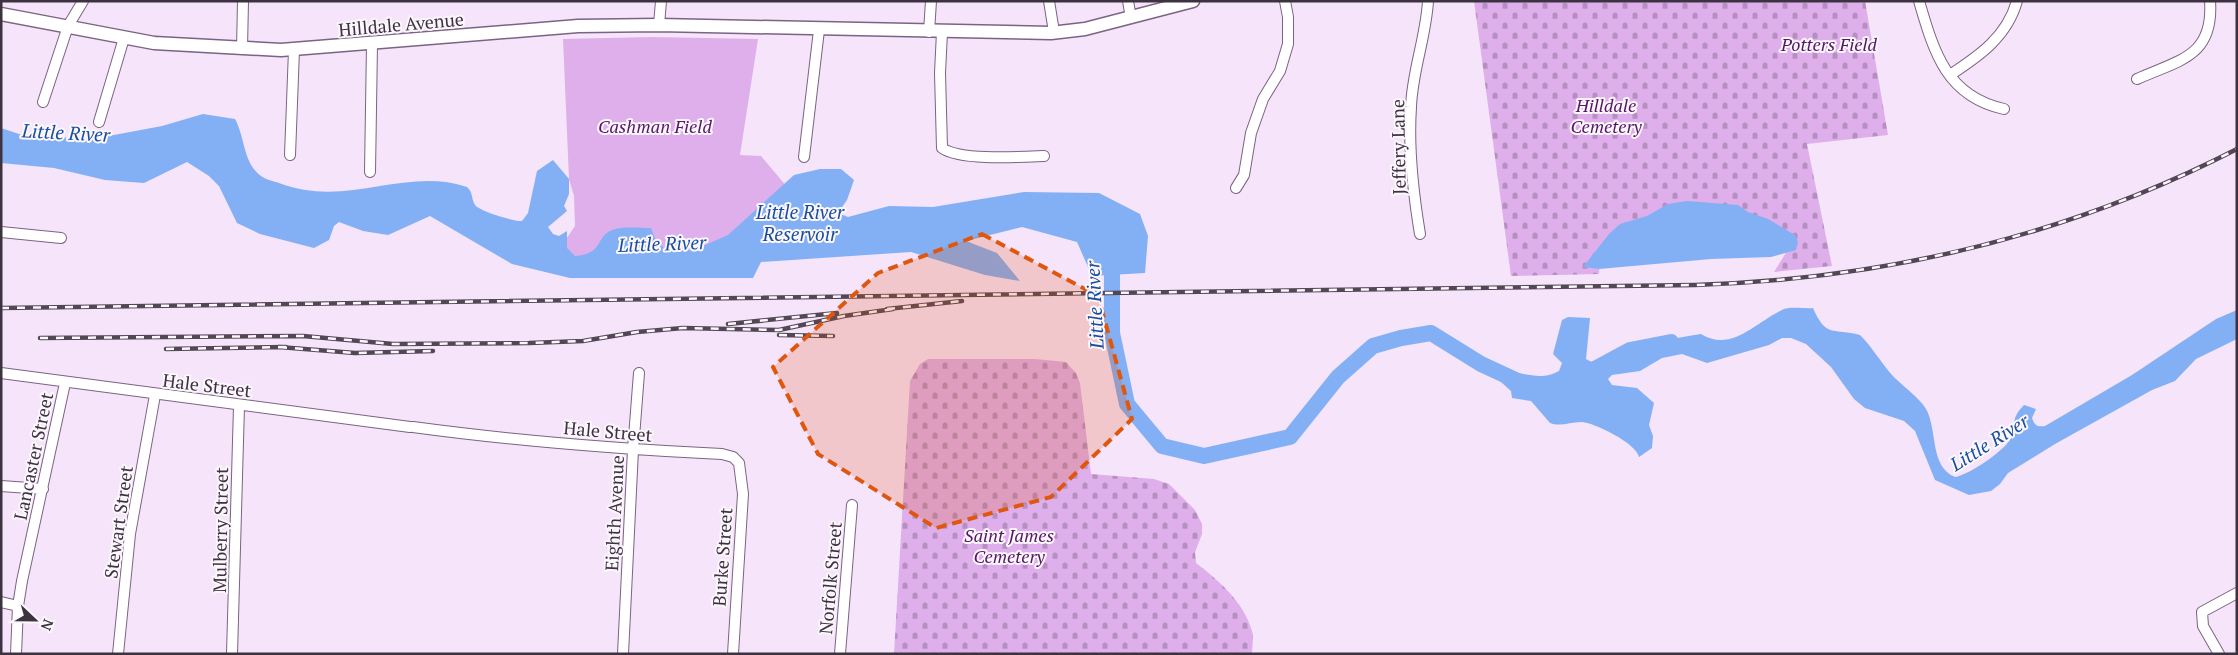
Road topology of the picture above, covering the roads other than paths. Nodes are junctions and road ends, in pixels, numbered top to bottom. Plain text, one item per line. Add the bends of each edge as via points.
1 (83, 1) edge
2 (243, 1) edge
3 (661, 1) edge
4 (931, 1) edge
5 (1049, 1) edge
6 (1128, 1) edge
7 (1193, 1) edge
8 (1285, 1) edge
9 (1428, 1) edge
10 (1919, 1) edge
11 (2017, 1) edge
12 (2210, 1) edge
13 (1, 14) edge
14 (1131, 18) junction
15 (659, 25) junction
16 (68, 26) junction
17 (819, 30) junction
18 (936, 32) junction
19 (1054, 32) junction
20 (124, 38) junction
21 (372, 44) junction
22 (242, 49) junction
23 (294, 50) junction
24 (1950, 74) junction
25 (2137, 79) dead end
26 (43, 102) dead end
27 (2004, 109) dead end
28 (99, 122) dead end
29 (290, 155) dead end
30 (1044, 156) dead end
31 (804, 157) dead end
32 (370, 172) dead end
33 (1236, 188) dead end
34 (1, 232) edge
35 (1420, 234) dead end
36 (61, 238) dead end
37 (1, 373) edge
38 (639, 373) dead end
39 (66, 383) junction
40 (155, 395) junction
41 (239, 406) junction
42 (633, 450) junction
43 (739, 463) joint
44 (1, 486) edge
45 (43, 489) junction
46 (852, 505) dead end
47 (2237, 593) edge
48 (1, 602) edge
49 (18, 606) junction
50 (2217, 653) edge
51 (16, 654) edge
52 (118, 654) edge
53 (232, 654) edge
54 (623, 654) edge
55 (733, 654) edge
56 (840, 654) edge

1 - 16 street
2 - 22 street
3 - 15 street
4 - 18 street
5 - 19 street
6 - 14 street
7 - 14 main road, Hilldale Avenue
8 - 33 street via 1288,44 1280,71 1264,99 1251,133 1244,175
9 - 35 street, Jeffery Lane via 1411,106 1413,191
10 - 24 street via 1936,52
11 - 24 street via 1994,41 1981,54
12 - 25 street via 2209,30 2201,46
13 - 16 main road, Hilldale Avenue
14 - 19 main road, Hilldale Avenue via 1085,29
15 - 17 main road, Hilldale Avenue
15 - 21 main road, Hilldale Avenue via 547,28
16 - 20 main road, Hilldale Avenue
16 - 26 street
17 - 18 main road, Hilldale Avenue
17 - 31 street
18 - 19 main road, Hilldale Avenue
18 - 30 street via 942,148 948,152 990,157
20 - 22 main road, Hilldale Avenue
20 - 28 street
21 - 23 main road, Hilldale Avenue
21 - 32 street
22 - 23 main road, Hilldale Avenue
23 - 29 street
24 - 27 street via 1970,97
34 - 36 street
37 - 39 street, Hale Street
38 - 42 street, Eighth Avenue
39 - 40 street, Hale Street
39 - 45 street, Lancaster Street
40 - 41 street, Hale Street
40 - 52 street, Stewart Street via 130,534
41 - 42 street, Hale Street via 516,440
41 - 53 street, Mulberry Street
42 - 43 street, Hale Street via 722,454
42 - 54 street, Eighth Avenue
43 - 55 street, Burke Street via 743,494
44 - 45 street
45 - 49 street, Lancaster Street via 28,546
46 - 56 street, Norfolk Street
47 - 50 street via 2202,612 2203,626
48 - 49 street
49 - 51 street, Lancaster Street

